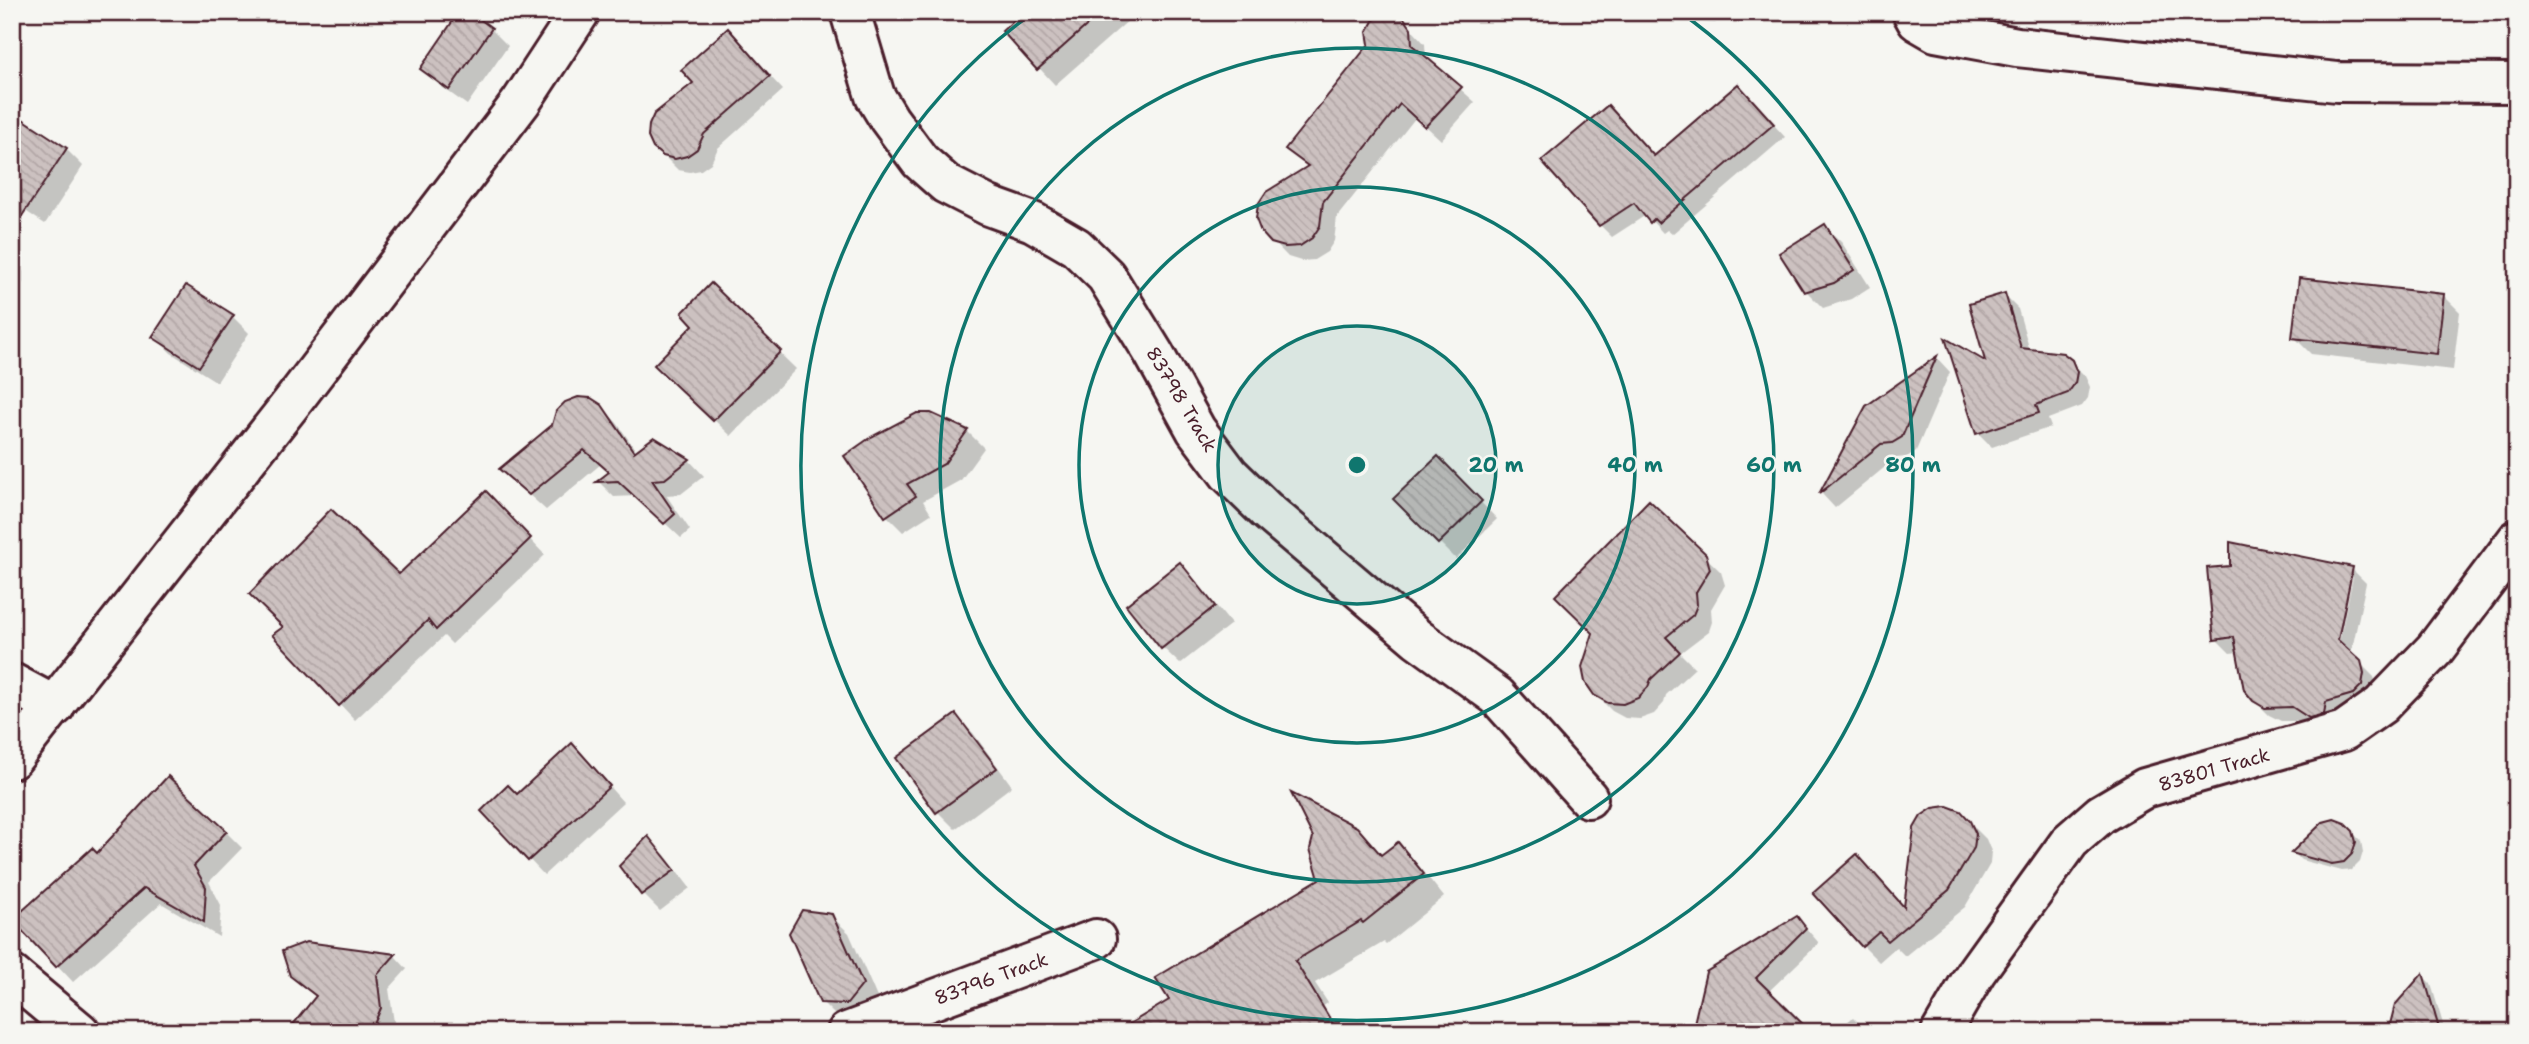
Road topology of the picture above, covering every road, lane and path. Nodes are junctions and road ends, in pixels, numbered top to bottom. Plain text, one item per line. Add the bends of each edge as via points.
1 (580, 12) edge
2 (850, 12) edge
3 (1912, 12) edge
4 (2517, 83) edge
5 (2517, 540) edge
6 (12, 683) edge
7 (55, 706) junction
8 (12, 759) edge
9 (1588, 799) dead end
10 (1096, 939) dead end
11 (12, 975) edge
12 (80, 1032) edge
13 (847, 1032) edge
14 (1941, 1032) edge

1 - 7 street via 520,102
2 - 9 street, 83798 Track via 875,96 920,161 946,184 1076,247 1106,276 1196,430 1230,474 1418,639 1497,696
3 - 4 street via 1917,21 1936,32 2017,47 2337,82
5 - 14 street, 83801 Track via 2435,649 2381,705 2344,730 2145,788 2101,814 2055,861 1976,972
6 - 7 street
7 - 8 street
10 - 13 street, 83796 Track
11 - 12 street

